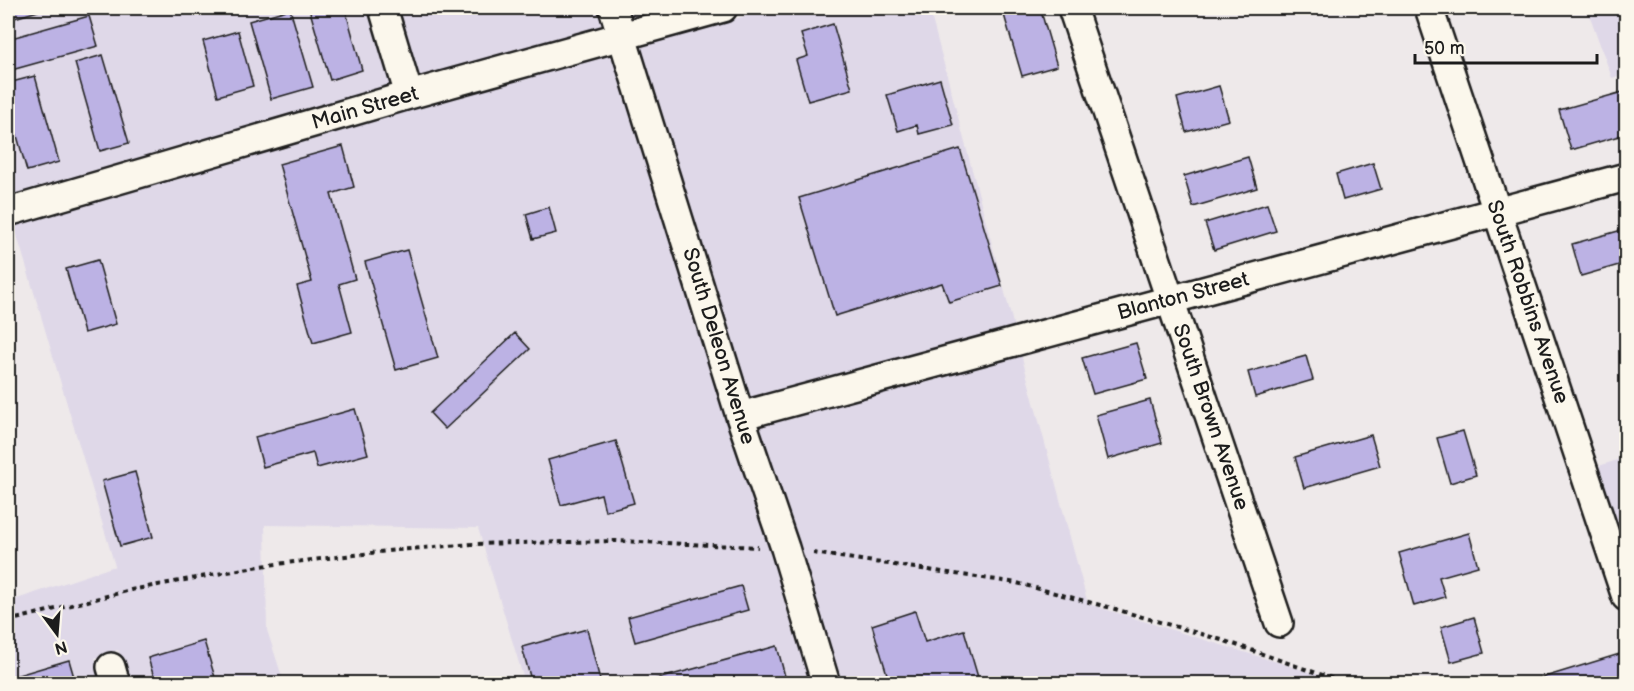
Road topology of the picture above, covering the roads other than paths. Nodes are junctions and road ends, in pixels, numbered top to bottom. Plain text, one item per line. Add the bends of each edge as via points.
1 (383, 8) edge
2 (613, 8) edge
3 (723, 8) edge
4 (1072, 8) edge
5 (1430, 8) edge
6 (622, 35) junction
7 (409, 94) junction
8 (1626, 177) edge
9 (8, 212) edge
10 (1498, 213) junction
11 (1171, 298) junction
12 (740, 416) junction
13 (1620, 559) edge
14 (1626, 597) edge
15 (1279, 622) dead end
16 (826, 684) edge

1 - 7 street
2 - 6 street, South Deleon Avenue
3 - 6 street, Main Street
4 - 11 street, South Brown Avenue
5 - 10 street, South Robbins Avenue
6 - 7 street, Main Street
6 - 12 street, South Deleon Avenue
7 - 9 street, Main Street
8 - 10 street, Blanton Street
10 - 11 street, Blanton Street
10 - 13 street, South Robbins Avenue
11 - 12 street, Blanton Street
11 - 15 street, South Brown Avenue
12 - 16 street, South Deleon Avenue
13 - 14 street, South Robbins Avenue

